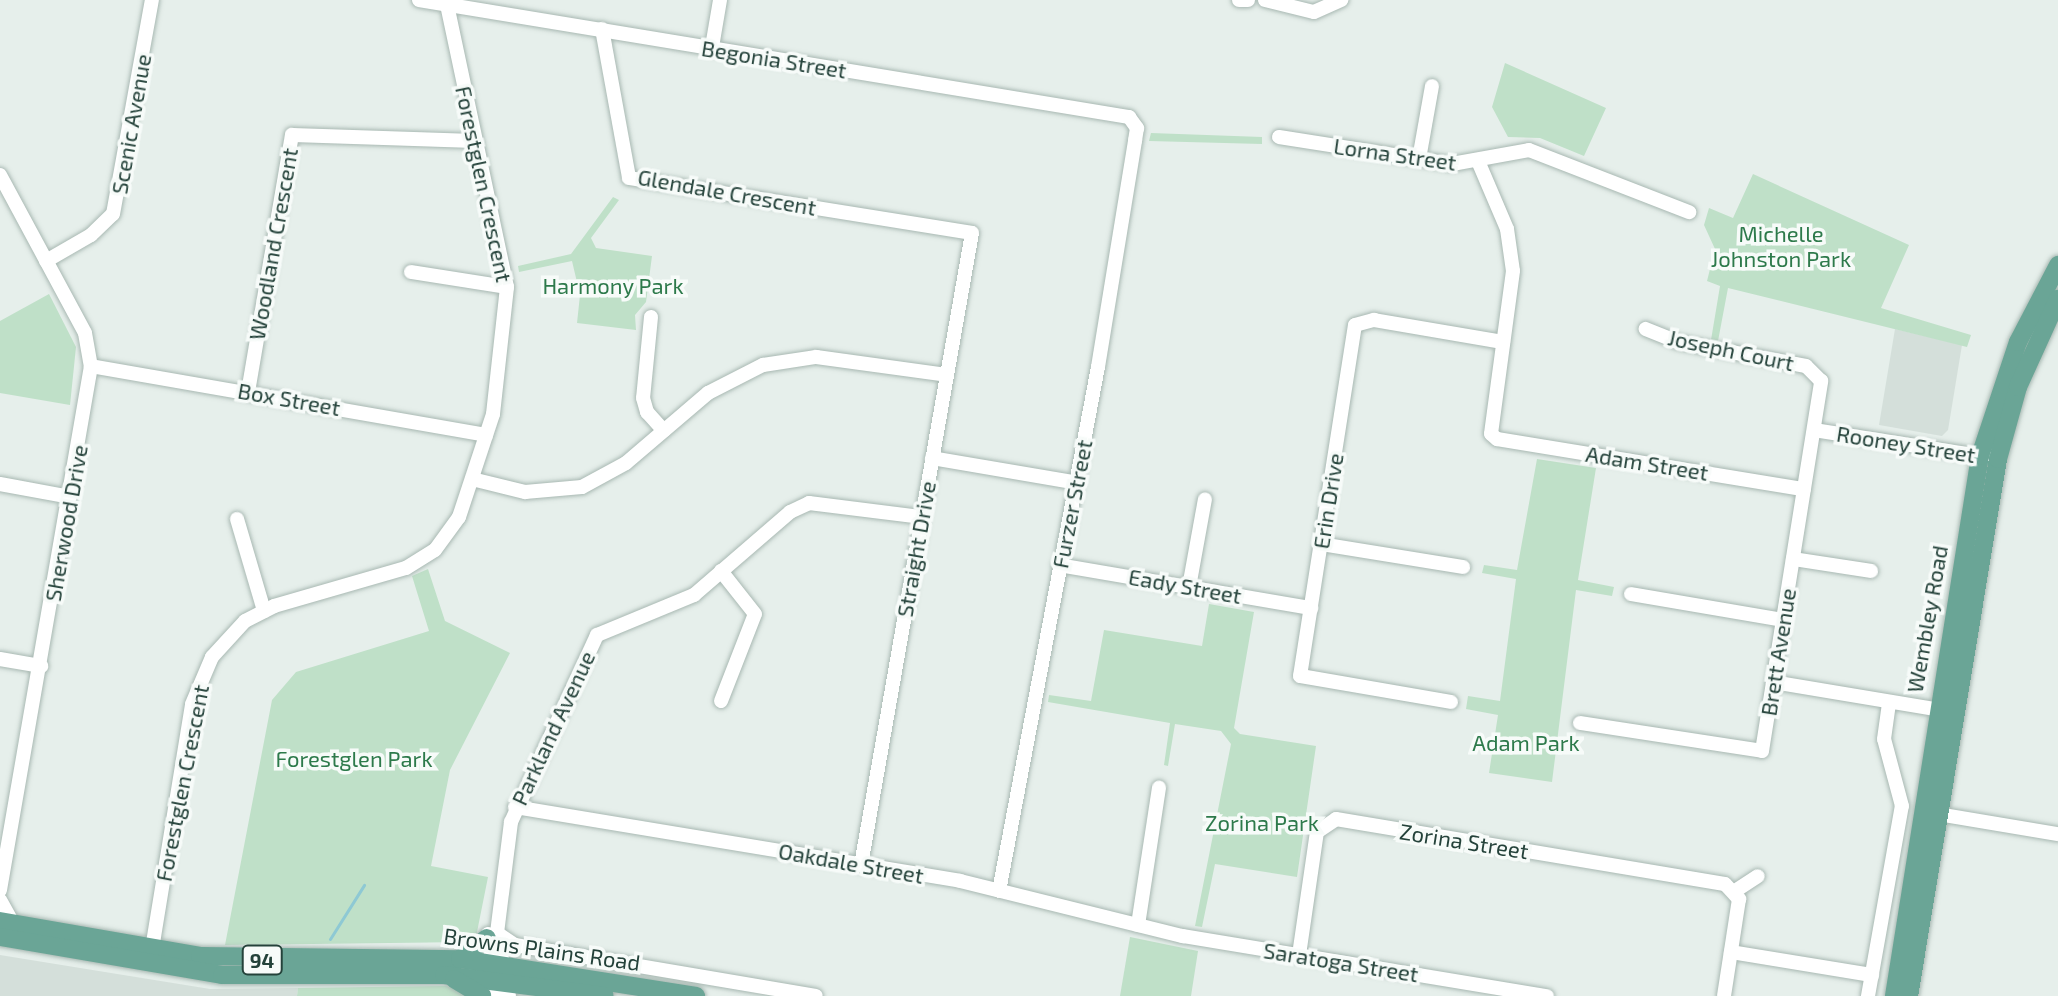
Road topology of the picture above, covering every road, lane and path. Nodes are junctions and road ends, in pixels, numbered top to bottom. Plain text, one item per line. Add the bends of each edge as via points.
1 (152, 0) edge
2 (419, 0) edge
3 (720, 0) edge
4 (1239, 0) edge
5 (1248, 0) edge
6 (1265, 0) edge
7 (1341, 0) edge
8 (447, 4) junction
9 (602, 29) junction
10 (712, 47) junction
11 (1432, 86) dead end
12 (1129, 117) joint
13 (1279, 137) dead end
14 (475, 141) junction
15 (1419, 159) junction
16 (1478, 161) junction
17 (0, 175) edge
18 (1689, 212) dead end
19 (972, 233) joint
20 (46, 261) junction
21 (2058, 265) edge
22 (411, 272) dead end
23 (507, 287) junction
24 (2058, 299) edge
25 (651, 317) dead end
26 (1646, 329) dead end
27 (1503, 342) junction
28 (91, 366) junction
29 (1816, 372) joint
30 (947, 375) junction
31 (248, 392) junction
32 (1814, 430) junction
33 (664, 431) junction
34 (486, 435) junction
35 (1989, 457) junction
36 (932, 458) junction
37 (472, 479) junction
38 (1073, 482) junction
39 (0, 484) edge
40 (1804, 489) junction
41 (70, 497) junction
42 (1205, 499) dead end
43 (922, 517) junction
44 (237, 519) dead end
45 (1321, 544) junction
46 (1793, 559) junction
47 (1059, 565) junction
48 (1463, 567) dead end
49 (721, 571) junction
50 (1871, 571) dead end
51 (1189, 587) junction
52 (1631, 594) dead end
53 (1311, 608) junction
54 (264, 611) junction
55 (1783, 620) junction
56 (0, 659) edge
57 (41, 666) junction
58 (1773, 682) junction
59 (721, 701) dead end
60 (1451, 702) dead end
61 (1889, 702) junction
62 (1945, 711) junction
63 (1580, 723) dead end
64 (1159, 788) dead end
65 (515, 807) junction
66 (1938, 814) junction
67 (2058, 834) edge
68 (6, 837) edge
69 (861, 865) junction
70 (1758, 876) dead end
71 (0, 890) edge
72 (999, 891) junction
73 (1735, 891) junction
74 (0, 900) edge
75 (1138, 925) junction
76 (4, 927) edge
77 (492, 935) junction
78 (1183, 936) joint
79 (1731, 952) junction
80 (150, 955) junction
81 (1299, 955) junction
82 (460, 959) junction
83 (444, 975) junction
84 (1872, 975) junction
85 (500, 979) edge
86 (560, 988) junction
87 (1464, 989) edge
88 (482, 996) edge
89 (519, 996) edge
90 (605, 996) edge
91 (696, 996) edge
92 (816, 996) edge
93 (1547, 996) edge
94 (1724, 996) edge
95 (1868, 996) edge
96 (1894, 996) edge
97 (1909, 996) edge

1 - 20 street, Scenic Avenue via 113,214 91,235
2 - 8 street, Begonia Street
3 - 10 street
4 - 5 street
6 - 7 street via 1314,12
8 - 9 street, Begonia Street
8 - 14 street, Forestglen Crescent
9 - 10 street, Begonia Street
9 - 19 street, Glendale Crescent via 629,178
10 - 12 street, Begonia Street
11 - 15 street
12 - 38 street, Furzer Street via 1137,128
13 - 15 street, Lorna Street
14 - 23 street, Forestglen Crescent
14 - 31 street, Woodland Crescent via 292,135
15 - 16 street, Lorna Street
16 - 18 street, Lorna Street via 1512,151 1549,154 1666,207
16 - 27 street, Adam Street via 1511,247
17 - 20 street, Sherwood Drive
19 - 30 street, Straight Drive
20 - 28 street, Sherwood Drive via 85,333
21 - 35 main road, Wembley Road via 2018,342
22 - 23 street
23 - 34 street, Forestglen Crescent via 498,393
24 - 35 main road, Wembley Road
25 - 33 street via 643,398 647,412
26 - 29 street, Joseph Court via 1678,342
27 - 40 street, Adam Street via 1486,438
27 - 45 street, Erin Drive via 1374,320 1355,325
28 - 31 street, Box Street
28 - 41 street, Sherwood Drive
29 - 32 street, Brett Avenue via 1821,381
30 - 33 street via 848,359 778,362 733,377
30 - 36 street, Straight Drive
31 - 34 street, Box Street
32 - 35 street, Rooney Street
32 - 40 street, Brett Avenue
33 - 37 street via 626,463 582,487 525,492
34 - 37 street, Forestglen Crescent
35 - 62 main road, Wembley Road
36 - 38 street
36 - 43 street, Straight Drive
37 - 54 street, Forestglen Crescent via 448,536 421,560
38 - 47 street, Furzer Street
39 - 41 street
40 - 46 street, Brett Avenue
41 - 57 street, Sherwood Drive
42 - 51 street
43 - 49 street, Parkland Avenue via 809,503 790,512
43 - 69 street, Straight Drive
44 - 54 street
45 - 48 street
45 - 53 street, Erin Drive
46 - 50 street
46 - 55 street, Brett Avenue
47 - 51 street, Eady Street
47 - 72 street, Furzer Street
49 - 59 street via 755,614
49 - 65 street, Parkland Avenue via 678,604 597,635
51 - 53 street, Eady Street
52 - 55 street
53 - 60 street, Erin Drive via 1300,676
54 - 80 street, Forestglen Crescent via 226,638 197,690
55 - 58 street, Brett Avenue
56 - 57 street
57 - 68 street, Sherwood Drive
58 - 61 street
58 - 63 street, Brett Avenue via 1762,751
61 - 62 street
61 - 84 street, Wembley Road via 1884,739 1902,806
62 - 66 main road, Wembley Road
62 - 96 main road, Wembley Road
64 - 75 street
65 - 69 street, Oakdale Street
65 - 77 street, Parkland Avenue
66 - 67 street
66 - 97 main road, Wembley Road
68 - 71 street, Sherwood Drive
69 - 72 street, Oakdale Street
70 - 73 street
72 - 75 street, Oakdale Street
73 - 79 street
73 - 81 street, Zorina Street via 1725,884 1336,819 1317,832
74 - 76 street
75 - 78 street, Oakdale Street
76 - 80 main road, Browns Plains Road / 94
77 - 82 main road
77 - 85 street, Parkland Avenue
77 - 92 street, Browns Plains Road via 525,947
78 - 81 street, Saratoga Street
79 - 84 street
79 - 94 street
80 - 82 main road, Browns Plains Road / 94
80 - 83 main road, Browns Plains Road / 94 via 240,976
81 - 87 street, Saratoga Street
82 - 85 main road, Browns Plains Road / 94
83 - 85 main road, Browns Plains Road / 94
83 - 88 main road
84 - 95 street, Wembley Road
85 - 86 main road, Browns Plains Road / 94
85 - 91 main road, Browns Plains Road / 94
86 - 89 main road
86 - 90 main road, Browns Plains Road / 94
87 - 93 street, Saratoga Street

